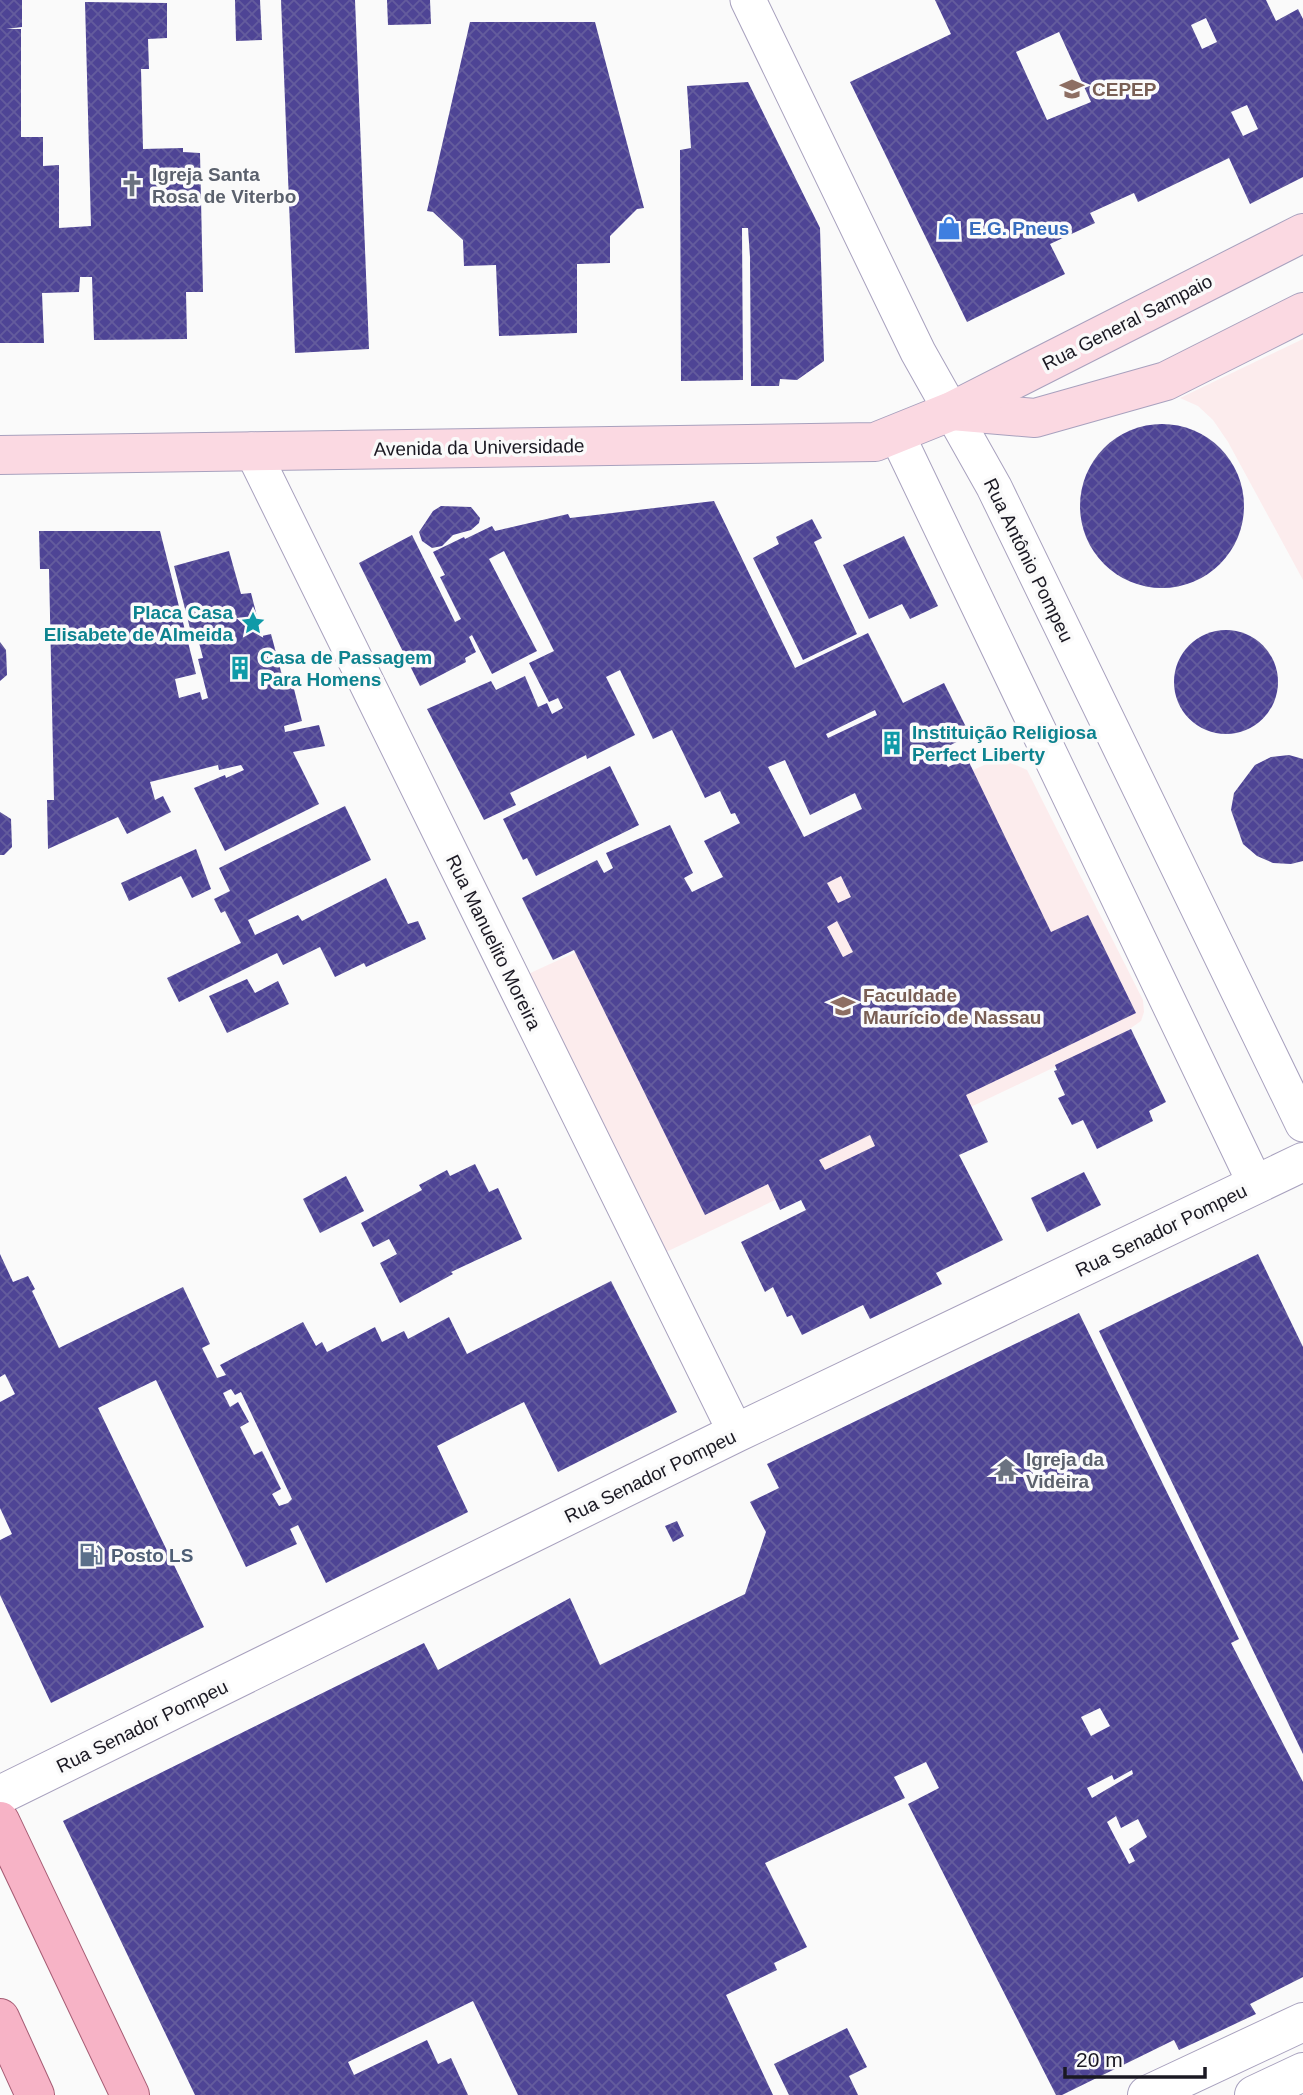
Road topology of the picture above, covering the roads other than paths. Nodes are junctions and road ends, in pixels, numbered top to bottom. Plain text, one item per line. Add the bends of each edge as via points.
1 (748, 0) edge
2 (1303, 233) edge
3 (1303, 312) edge
4 (952, 411) junction
5 (896, 433) junction
6 (253, 450) junction
7 (0, 455) edge
8 (1303, 1124) edge
9 (1303, 1161) edge
10 (1256, 1185) junction
11 (736, 1433) junction
12 (0, 1795) edge
13 (0, 1821) edge
14 (0, 2018) edge
15 (1303, 2022) edge
16 (1303, 2072) edge
17 (35, 2095) edge
18 (130, 2095) edge
19 (1147, 2095) edge
20 (1254, 2095) edge

1 - 4 street, Rua Antônio Pompeu via 918,352
2 - 4 main road, Rua General Sampaio
3 - 4 main road via 1166,381 1035,418
4 - 5 main road, Avenida da Universidade
4 - 8 street, Rua Antônio Pompeu via 994,487
5 - 6 main road, Avenida da Universidade via 875,442
5 - 10 street
6 - 7 main road, Avenida da Universidade
6 - 11 street, Rua Manuelito Moreira
9 - 10 street, Rua Senador Pompeu
10 - 11 street, Rua Senador Pompeu
11 - 12 street, Rua Senador Pompeu
13 - 18 main road
14 - 17 main road
15 - 19 street
16 - 20 street

